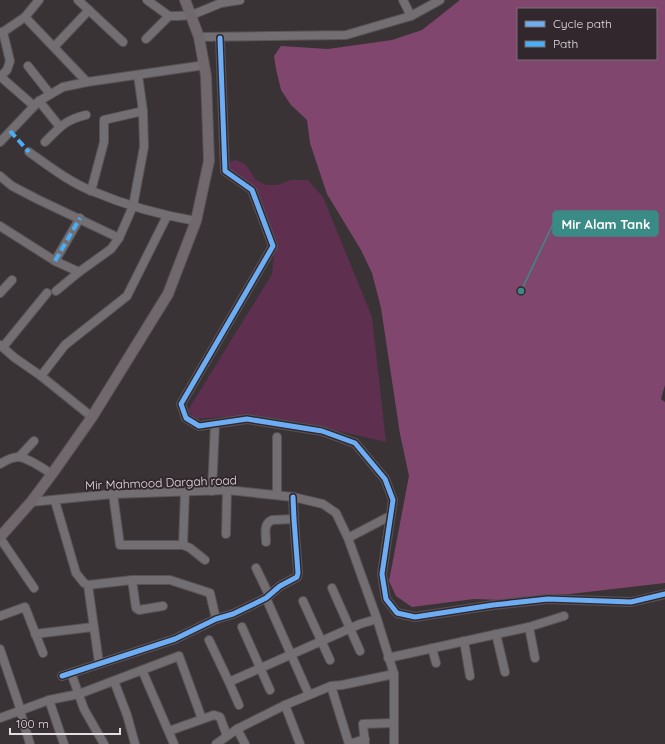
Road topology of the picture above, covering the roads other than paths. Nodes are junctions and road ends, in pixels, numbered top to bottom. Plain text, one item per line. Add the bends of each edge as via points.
1 (40, 0) edge
2 (78, 0) edge
3 (147, 0) edge
4 (185, 0) edge
5 (240, 0) edge
6 (403, 0) edge
7 (440, 0) edge
8 (221, 1) edge
9 (89, 10) junction
10 (192, 15) junction
11 (169, 16) junction
12 (410, 16) junction
13 (25, 17) junction
14 (2, 32) edge
15 (200, 37) junction
16 (220, 38) junction
17 (146, 39) dead end
18 (123, 42) dead end
19 (54, 47) junction
20 (205, 65) junction
21 (28, 66) dead end
22 (138, 75) junction
23 (0, 77) edge
24 (87, 82) junction
25 (50, 94) junction
26 (37, 103) junction
27 (143, 111) junction
28 (86, 115) dead end
29 (60, 127) junction
30 (0, 142) edge
31 (45, 142) dead end
32 (29, 152) dead end
33 (0, 176) edge
34 (91, 191) junction
35 (133, 206) junction
36 (167, 216) junction
37 (80, 218) junction
38 (196, 221) junction
39 (0, 226) edge
40 (119, 238) junction
41 (55, 261) junction
42 (79, 272) junction
43 (12, 280) dead end
44 (56, 292) dead end
45 (0, 293) edge
46 (47, 293) dead end
47 (1, 346) edge
48 (41, 376) junction
49 (92, 417) junction
50 (216, 424) junction
51 (277, 437) dead end
52 (34, 441) dead end
53 (19, 457) junction
54 (0, 464) edge
55 (52, 474) junction
56 (212, 490) junction
57 (227, 490) junction
58 (185, 492) junction
59 (113, 494) junction
60 (277, 495) junction
61 (293, 497) junction
62 (55, 501) junction
63 (31, 502) junction
64 (390, 516) junction
65 (294, 519) junction
66 (226, 534) dead end
67 (0, 537) edge
68 (348, 538) junction
69 (266, 542) dead end
70 (183, 545) junction
71 (205, 560) dead end
72 (256, 568) dead end
73 (132, 580) junction
74 (88, 585) junction
75 (34, 588) dead end
76 (332, 588) dead end
77 (665, 594) edge
78 (268, 597) junction
79 (303, 601) dead end
80 (163, 606) dead end
81 (0, 616) edge
82 (564, 616) dead end
83 (216, 619) junction
84 (377, 619) junction
85 (529, 626) junction
86 (93, 627) junction
87 (242, 627) dead end
88 (350, 628) junction
89 (35, 634) junction
90 (496, 634) junction
91 (209, 640) dead end
92 (464, 641) junction
93 (321, 642) junction
94 (432, 648) junction
95 (0, 649) edge
96 (360, 651) dead end
97 (43, 653) dead end
98 (291, 654) junction
99 (388, 658) junction
100 (535, 658) dead end
101 (330, 660) dead end
102 (99, 663) junction
103 (436, 663) dead end
104 (260, 668) junction
105 (142, 670) junction
106 (504, 672) dead end
107 (71, 673) junction
108 (394, 674) junction
109 (62, 676) dead end
110 (470, 676) dead end
111 (114, 681) junction
112 (229, 682) junction
113 (331, 686) junction
114 (270, 690) dead end
115 (79, 694) junction
116 (309, 695) junction
117 (49, 700) junction
118 (239, 705) dead end
119 (285, 705) junction
120 (20, 711) junction
121 (0, 718) edge
122 (202, 719) junction
123 (394, 723) junction
124 (237, 729) junction
125 (169, 732) junction
126 (227, 736) junction
127 (365, 742) edge
128 (30, 744) edge
129 (64, 744) edge
130 (104, 744) edge
131 (135, 744) edge
132 (174, 744) edge
133 (216, 744) edge
134 (245, 744) edge
135 (300, 744) edge
136 (349, 744) edge
137 (394, 744) edge

1 - 13 street
2 - 9 street
3 - 11 street
4 - 10 main road
5 - 8 street
6 - 12 street
7 - 12 street
8 - 10 street
9 - 18 street
9 - 19 street
10 - 11 street
10 - 15 main road
11 - 17 street
12 - 16 street via 346,35
13 - 14 street
13 - 19 street
14 - 23 street via 10,61 8,70
15 - 16 street
15 - 20 main road
16 - 50 street via 225,171 252,190 272,246 181,404 186,418 199,426
19 - 24 street
20 - 22 street
20 - 38 main road via 209,161
21 - 25 street
22 - 24 street
22 - 27 street
23 - 26 street
24 - 25 street via 64,87
25 - 26 street
26 - 29 street
26 - 30 street
27 - 34 street via 104,120 104,142
27 - 35 street via 144,147
28 - 29 street via 72,118
29 - 31 street
32 - 34 street via 55,171
33 - 37 street via 12,186
34 - 35 street
35 - 36 street
35 - 40 street
36 - 38 street
36 - 48 street via 128,296 65,345
37 - 40 street
37 - 41 street
38 - 49 main road via 168,294
39 - 41 street
40 - 42 street via 111,249
41 - 42 street
42 - 44 street
43 - 45 street
46 - 47 street
47 - 48 street
48 - 49 street
49 - 55 main road
50 - 56 street
50 - 64 street via 247,419 322,431 355,443 385,479 393,500
51 - 60 street
52 - 53 street
53 - 54 street
53 - 55 street
55 - 63 main road
56 - 57 street, Mir Mahmood Dargah road
56 - 58 street, Mir Mahmood Dargah road
57 - 60 street, Mir Mahmood Dargah road
57 - 66 street
58 - 59 street, Mir Mahmood Dargah road
58 - 70 street
59 - 62 street, Mir Mahmood Dargah road
59 - 70 street via 120,545
60 - 61 street, Mir Mahmood Dargah road
61 - 65 street
61 - 68 street, Mir Mahmood Dargah road via 324,504 336,513
62 - 63 street, Mir Mahmood Dargah road
62 - 74 street via 76,573
63 - 67 main road
64 - 68 street
64 - 77 street via 382,574 386,599 397,612 415,617 548,599 631,602
65 - 69 street via 269,521
65 - 78 street via 297,577 280,586
67 - 75 street
68 - 84 street, Mir Mahmood Dargah road
70 - 71 street
72 - 78 street
73 - 74 street
73 - 80 street via 136,608 139,610
73 - 83 street via 170,580 210,593
74 - 86 street
76 - 88 street
78 - 83 street via 233,614
78 - 98 street
79 - 93 street
81 - 89 street via 24,606
82 - 85 street
83 - 102 street via 175,639
84 - 88 street
84 - 99 street, Mir Mahmood Dargah road
85 - 90 street
85 - 100 street
86 - 89 street
86 - 102 street
87 - 104 street
88 - 93 street
88 - 96 street
89 - 97 street
90 - 92 street
90 - 106 street
91 - 112 street
92 - 94 street
92 - 110 street
93 - 98 street
93 - 101 street
94 - 99 street
94 - 103 street
95 - 120 street
98 - 104 street
98 - 116 street
99 - 108 street, Mir Mahmood Dargah road
102 - 107 street
104 - 112 street
104 - 114 street
105 - 111 street
105 - 122 street via 179,656
105 - 125 street
107 - 109 street
107 - 115 street
108 - 113 street
108 - 123 street, Mir Mahmood Dargah road
111 - 115 street
111 - 131 street
112 - 118 street
113 - 116 street
113 - 136 street
115 - 117 street
115 - 130 street via 84,710
116 - 119 street
117 - 120 street
117 - 129 street
119 - 124 street
119 - 135 street
120 - 121 street
120 - 128 street
122 - 125 street
122 - 126 street via 214,715 220,717
123 - 127 street via 363,724
123 - 137 street, Mir Mahmood Dargah road
124 - 126 street
124 - 134 street
125 - 132 street
126 - 133 street
127 - 136 street

